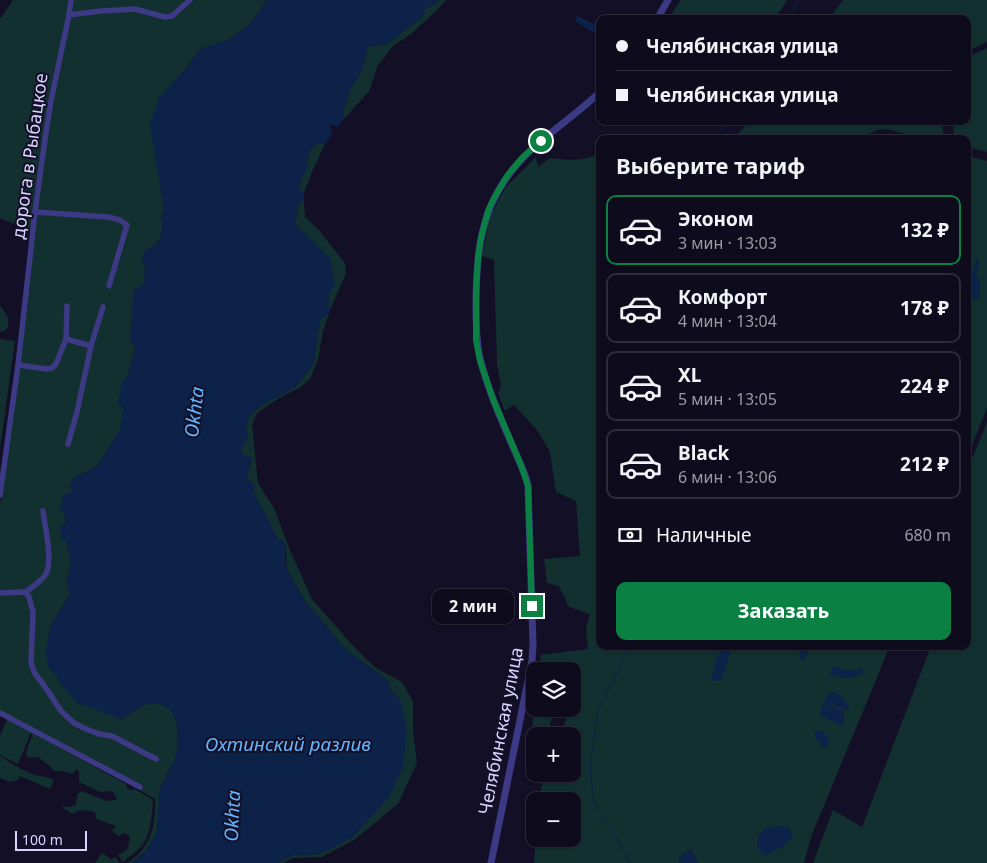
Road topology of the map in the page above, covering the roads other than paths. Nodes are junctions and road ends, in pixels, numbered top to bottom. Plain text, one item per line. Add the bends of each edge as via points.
1 (71, 0) edge
2 (190, 0) edge
3 (668, 0) edge
4 (659, 15) edge
5 (69, 16) junction
6 (596, 95) edge
7 (35, 212) junction
8 (109, 286) dead end
9 (67, 306) dead end
10 (103, 307) dead end
11 (66, 338) junction
12 (91, 346) junction
13 (18, 365) junction
14 (68, 444) dead end
15 (0, 495) edge
16 (42, 511) dead end
17 (26, 592) junction
18 (0, 593) edge
19 (0, 713) edge
20 (156, 760) dead end
21 (140, 787) dead end
22 (491, 863) edge

1 - 5 street, дорога в Рыбацкое
2 - 5 street via 172,16 165,17 135,9 101,10
3 - 4 street
5 - 7 street, дорога в Рыбацкое via 51,101
6 - 22 street, Челябинская улица via 530,150 507,176 488,211 480,244 476,294 478,350 486,380 528,486 533,644
7 - 8 street via 108,217 127,225
7 - 13 street, дорога в Рыбацкое
9 - 11 street
10 - 12 street
11 - 12 street
11 - 13 street via 52,368
12 - 14 street
13 - 15 street, дорога в Рыбацкое
16 - 17 street via 48,566 44,577
17 - 18 street
17 - 20 street via 32,612 31,663 61,711 74,723 112,736
19 - 21 street

